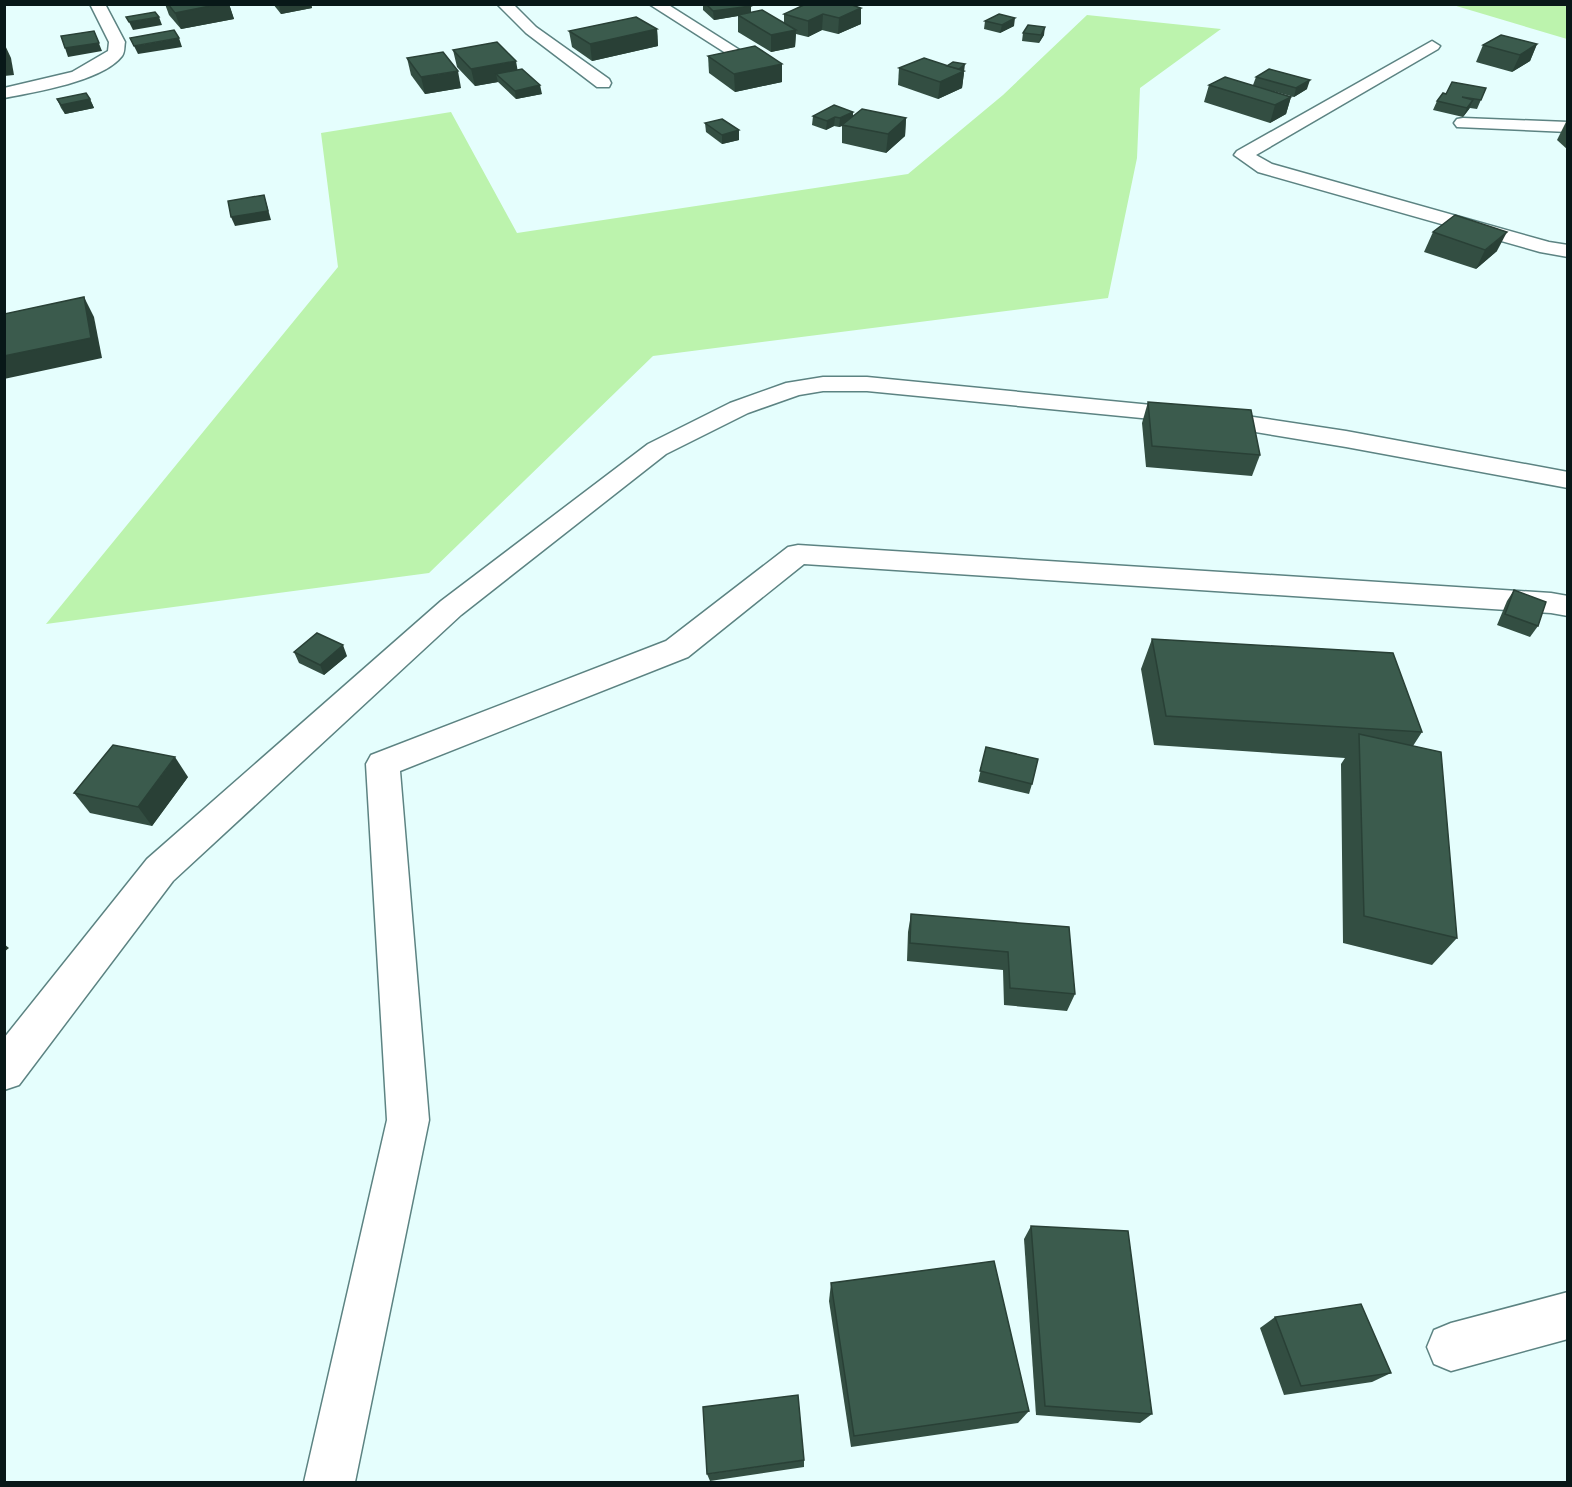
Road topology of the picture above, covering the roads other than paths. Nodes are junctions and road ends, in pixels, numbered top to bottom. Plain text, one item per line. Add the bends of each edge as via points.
1 (97, 4) edge
2 (504, 4) edge
3 (656, 4) edge
4 (1432, 46) dead end
5 (738, 54) edge
6 (603, 83) dead end
7 (4, 93) edge
8 (1463, 123) dead end
9 (1568, 127) edge
10 (1568, 251) edge
11 (1568, 480) edge
12 (1568, 606) edge
13 (4, 1071) edge
14 (1568, 1314) edge
15 (1451, 1347) dead end
16 (329, 1482) edge

1 - 7 street via 117,42 116,53 98,66 68,78
2 - 6 street via 531,30
3 - 5 street
4 - 10 street via 1243,155 1264,168
8 - 9 street
11 - 13 street via 1213,418 867,384 795,388 739,408 657,448 451,608 160,870
12 - 16 street via 798,554 677,649 383,764 408,1120
14 - 15 street

